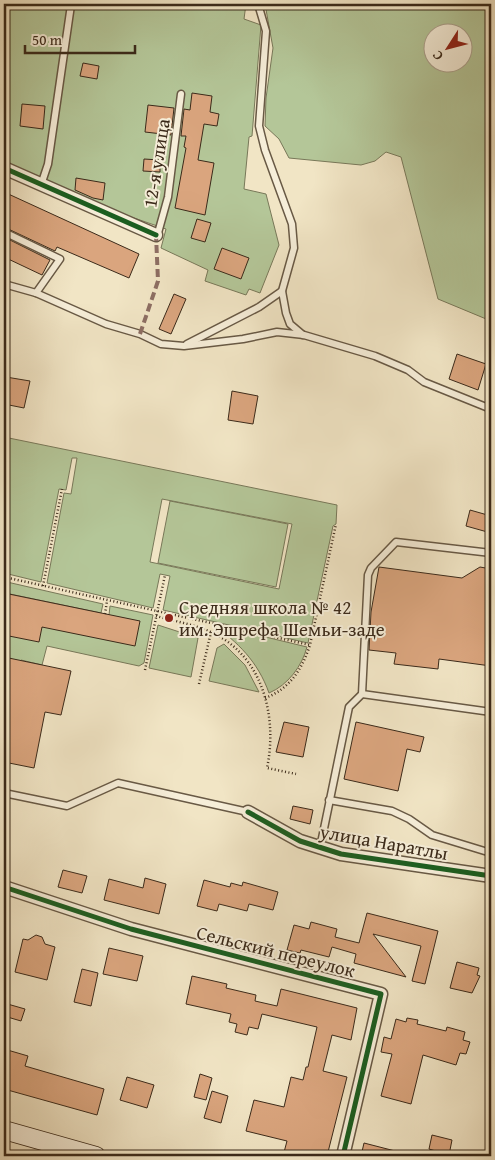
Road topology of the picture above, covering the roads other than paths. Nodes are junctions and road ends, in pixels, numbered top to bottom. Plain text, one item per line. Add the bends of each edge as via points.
1 (258, 4) edge
2 (71, 5) edge
3 (181, 94) dead end
4 (4, 168) edge
5 (41, 185) junction
6 (4, 232) edge
7 (156, 235) joint
8 (4, 286) edge
9 (282, 291) junction
10 (36, 293) junction
11 (304, 336) junction
12 (184, 346) junction
13 (491, 409) edge
14 (491, 553) edge
15 (362, 694) junction
16 (491, 712) edge
17 (4, 793) edge
18 (329, 800) junction
19 (248, 812) joint
20 (320, 848) junction
21 (491, 853) edge
22 (491, 876) edge
23 (4, 887) edge
24 (4, 1130) edge
25 (96, 1156) edge
26 (343, 1156) edge

1 - 9 lane via 266,30 259,126 292,224 294,248
2 - 5 lane via 48,164
3 - 7 lane, 12-я улица via 168,197
4 - 5 street
5 - 7 street
6 - 10 lane via 60,259
8 - 10 lane
9 - 11 lane via 290,324
9 - 12 lane via 259,307
10 - 12 lane via 106,324 162,344
11 - 12 lane via 277,332
11 - 13 lane via 375,356 408,370 424,382
14 - 15 lane via 396,542 371,568
15 - 16 lane
15 - 18 lane via 349,707
17 - 19 lane via 67,806 118,783
18 - 20 lane
18 - 21 lane via 392,811 432,835
19 - 20 street, улица Наратлы via 286,834
20 - 22 street, улица Наратлы via 341,854
23 - 26 street, Сельский переулок via 131,930 381,994
24 - 25 main road

